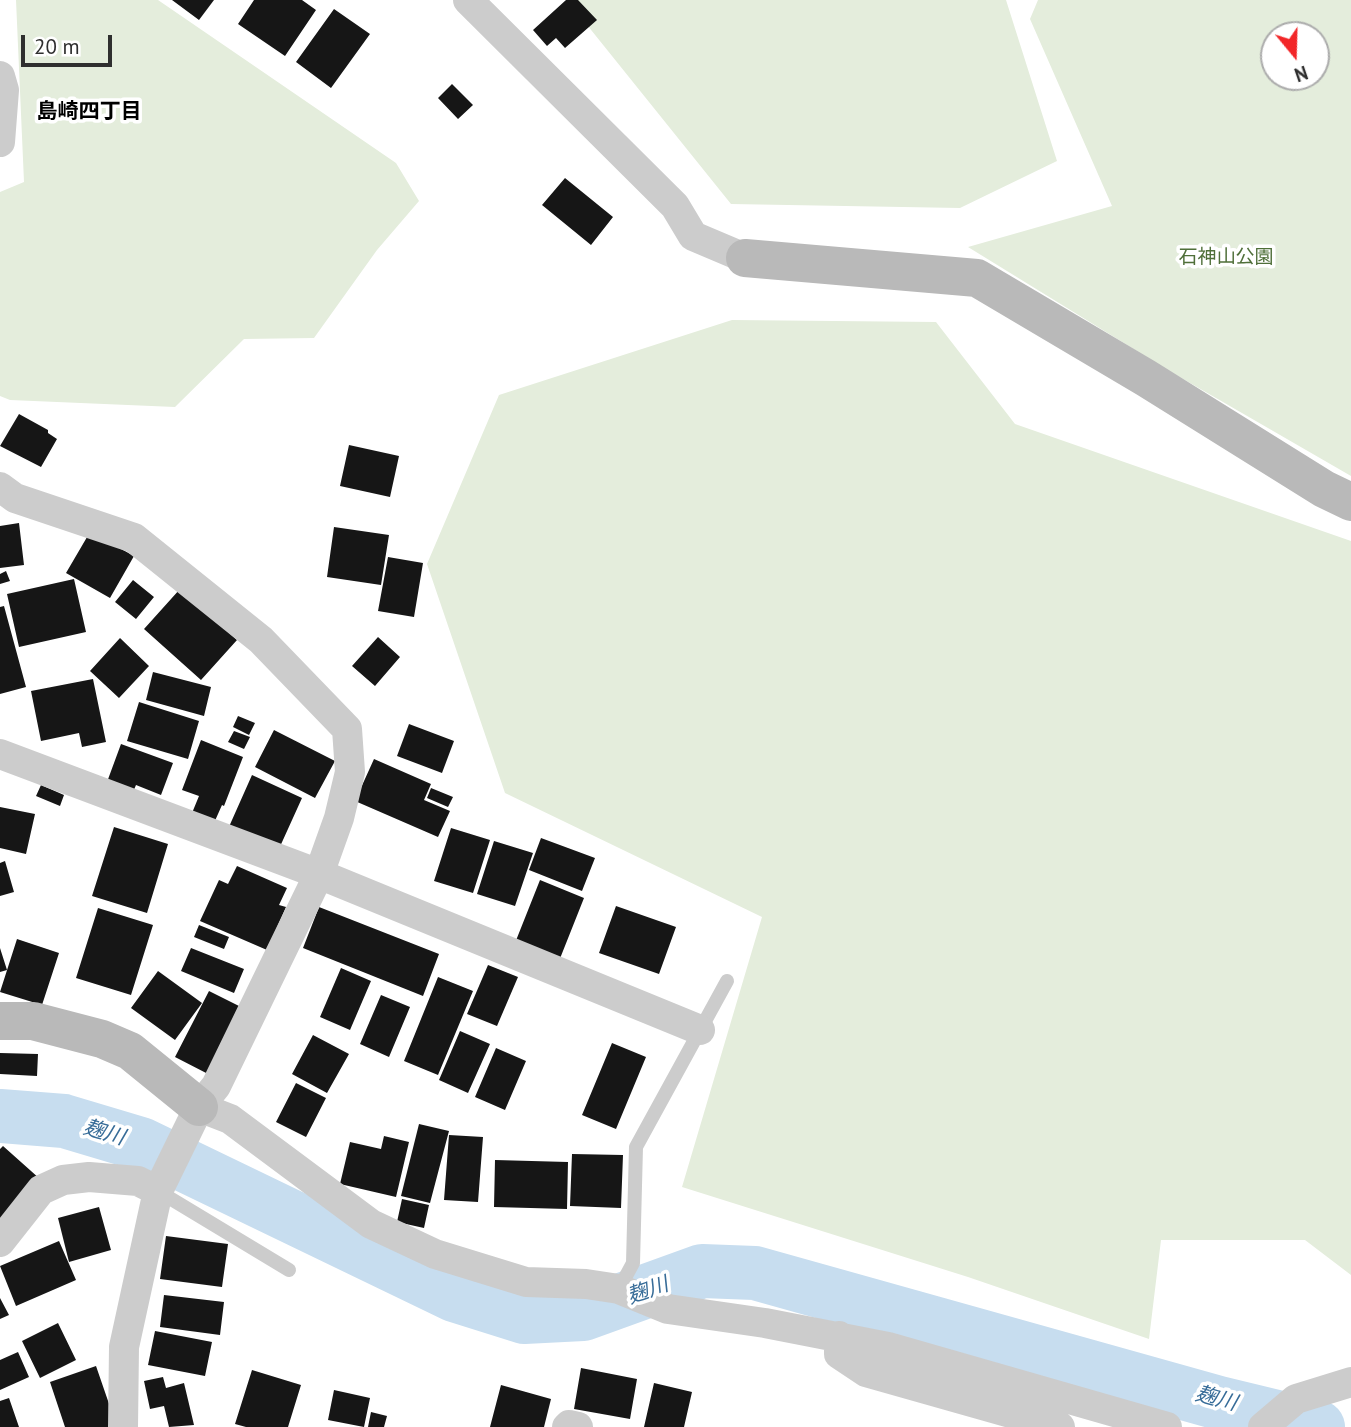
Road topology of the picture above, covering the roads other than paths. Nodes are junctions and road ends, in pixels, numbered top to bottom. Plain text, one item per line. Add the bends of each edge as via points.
1 (468, 0) edge
2 (0, 76) edge
3 (0, 142) edge
4 (746, 258) joint
5 (2, 493) edge
6 (1351, 502) edge
7 (0, 754) edge
8 (319, 874) junction
9 (727, 981) dead end
10 (0, 1021) edge
11 (700, 1030) junction
12 (199, 1107) junction
13 (161, 1186) junction
14 (0, 1242) edge
15 (289, 1270) dead end
16 (619, 1290) junction
17 (839, 1336) junction
18 (1351, 1382) edge
19 (123, 1427) edge
20 (567, 1427) edge
21 (578, 1427) edge
22 (1060, 1427) edge
23 (1167, 1427) edge
24 (1263, 1427) edge

1 - 4 street via 675,206 693,236
2 - 3 street via 4,90
4 - 6 street via 977,278
5 - 8 street via 134,538 261,640 347,730 350,772
7 - 8 street
8 - 11 street
8 - 12 street via 216,1086
9 - 11 lane
10 - 12 street via 33,1021 130,1051
11 - 16 lane via 636,1147 633,1263
12 - 13 street
12 - 16 street via 230,1119 371,1224 435,1254 526,1282
13 - 14 street via 89,1177 63,1180 41,1190
13 - 15 lane
13 - 19 street via 124,1347
16 - 17 street via 668,1309
17 - 22 street via 839,1354 866,1372
17 - 23 street
18 - 24 street via 1296,1399
20 - 21 street

